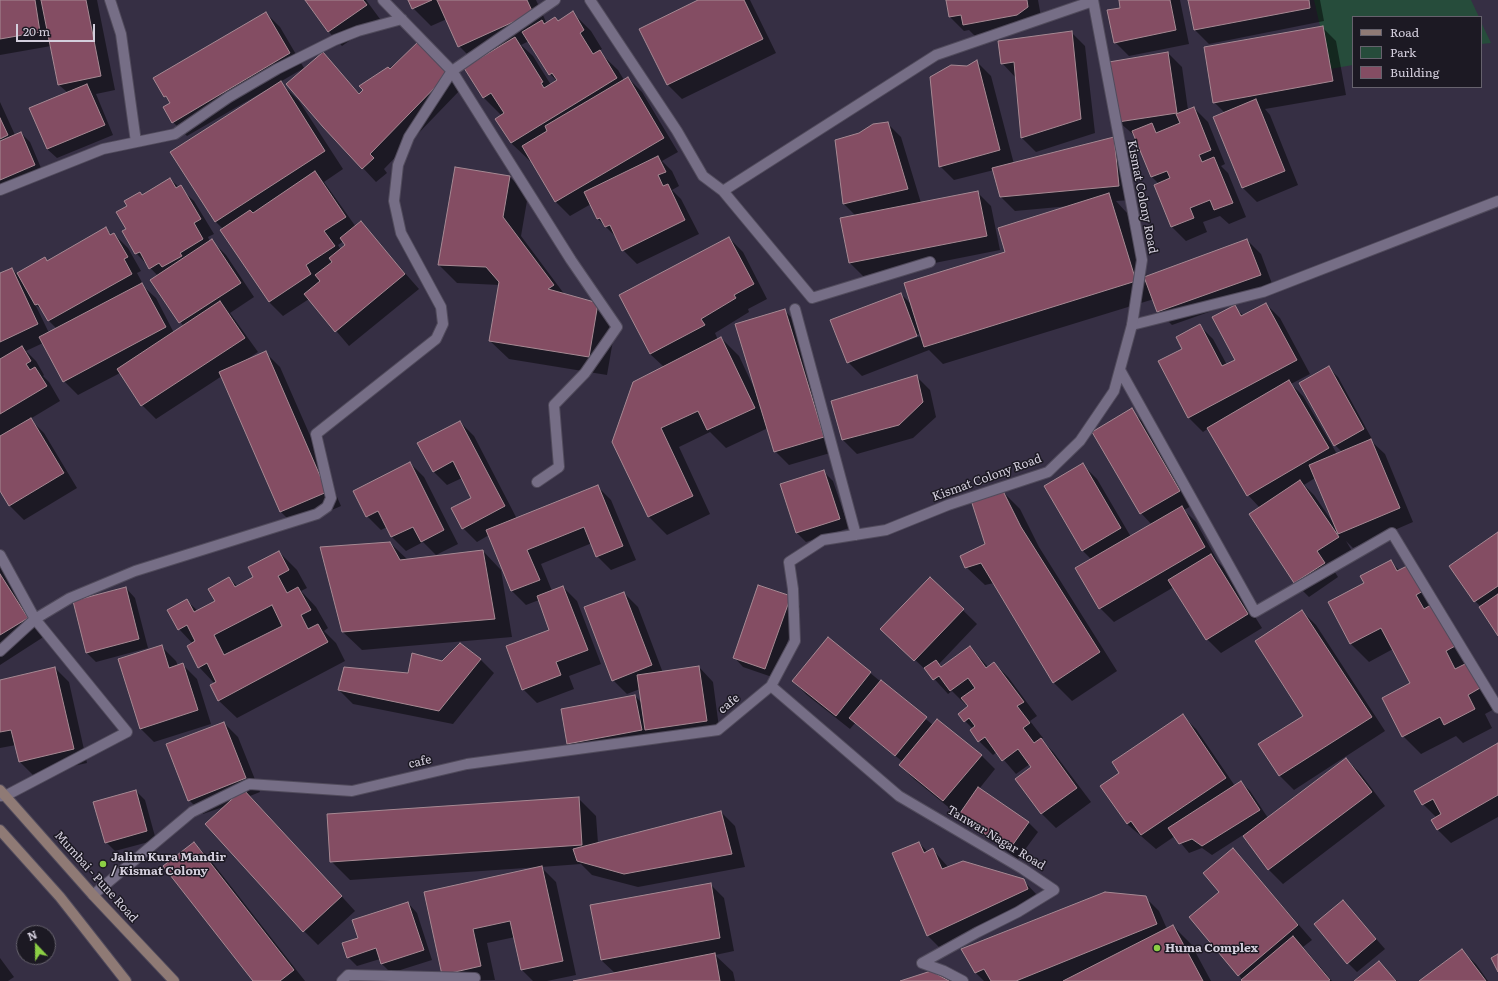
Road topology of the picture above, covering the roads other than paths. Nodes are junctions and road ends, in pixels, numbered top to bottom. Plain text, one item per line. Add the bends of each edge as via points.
1 (110, 0) edge
2 (383, 0) edge
3 (555, 0) edge
4 (590, 0) edge
5 (1093, 0) edge
6 (402, 19) junction
7 (452, 72) junction
8 (136, 142) junction
9 (0, 190) edge
10 (723, 191) junction
11 (1498, 201) edge
12 (930, 262) dead end
13 (795, 309) dead end
14 (1132, 325) junction
15 (1120, 370) junction
16 (537, 482) dead end
17 (856, 535) junction
18 (0, 555) edge
19 (35, 619) junction
20 (0, 651) edge
21 (771, 686) junction
22 (1498, 708) edge
23 (2, 794) edge
24 (0, 830) edge
25 (93, 895) junction
26 (475, 978) dead end
27 (126, 981) edge
28 (174, 981) edge
29 (342, 981) edge
30 (963, 981) edge

1 - 8 street via 121,34
2 - 6 street
3 - 7 street
4 - 10 street via 704,176
5 - 10 street via 936,55
5 - 14 street, Kismat Colony Road via 1142,260
6 - 7 street
6 - 8 street via 335,40 277,69 175,134
7 - 16 street via 617,328 585,373 554,405 559,467
7 - 19 street via 409,137 398,165 394,200 401,233 441,307 443,324 436,339 316,434 331,498 327,507 318,514 135,571 70,598
8 - 9 street via 102,149
10 - 12 street via 812,298
11 - 14 street via 1263,292
13 - 17 street
14 - 15 street, Kismat Colony Road
15 - 17 street, Kismat Colony Road via 1114,391 1080,441 1048,472 948,505 886,530
15 - 22 street via 1255,612 1392,533
17 - 21 street, Kismat Colony Road via 823,540 789,562 795,641
18 - 19 street
19 - 20 street
19 - 23 street via 127,732
21 - 25 street, cafe via 718,730 467,764 352,791 249,784 192,812
21 - 30 street, Tanwar Nagar Road via 899,796 1054,890 922,963
23 - 25 main road, Mumbai - Pune Road
24 - 27 main road via 60,897
25 - 28 main road, Mumbai - Pune Road
26 - 29 street via 348,975

